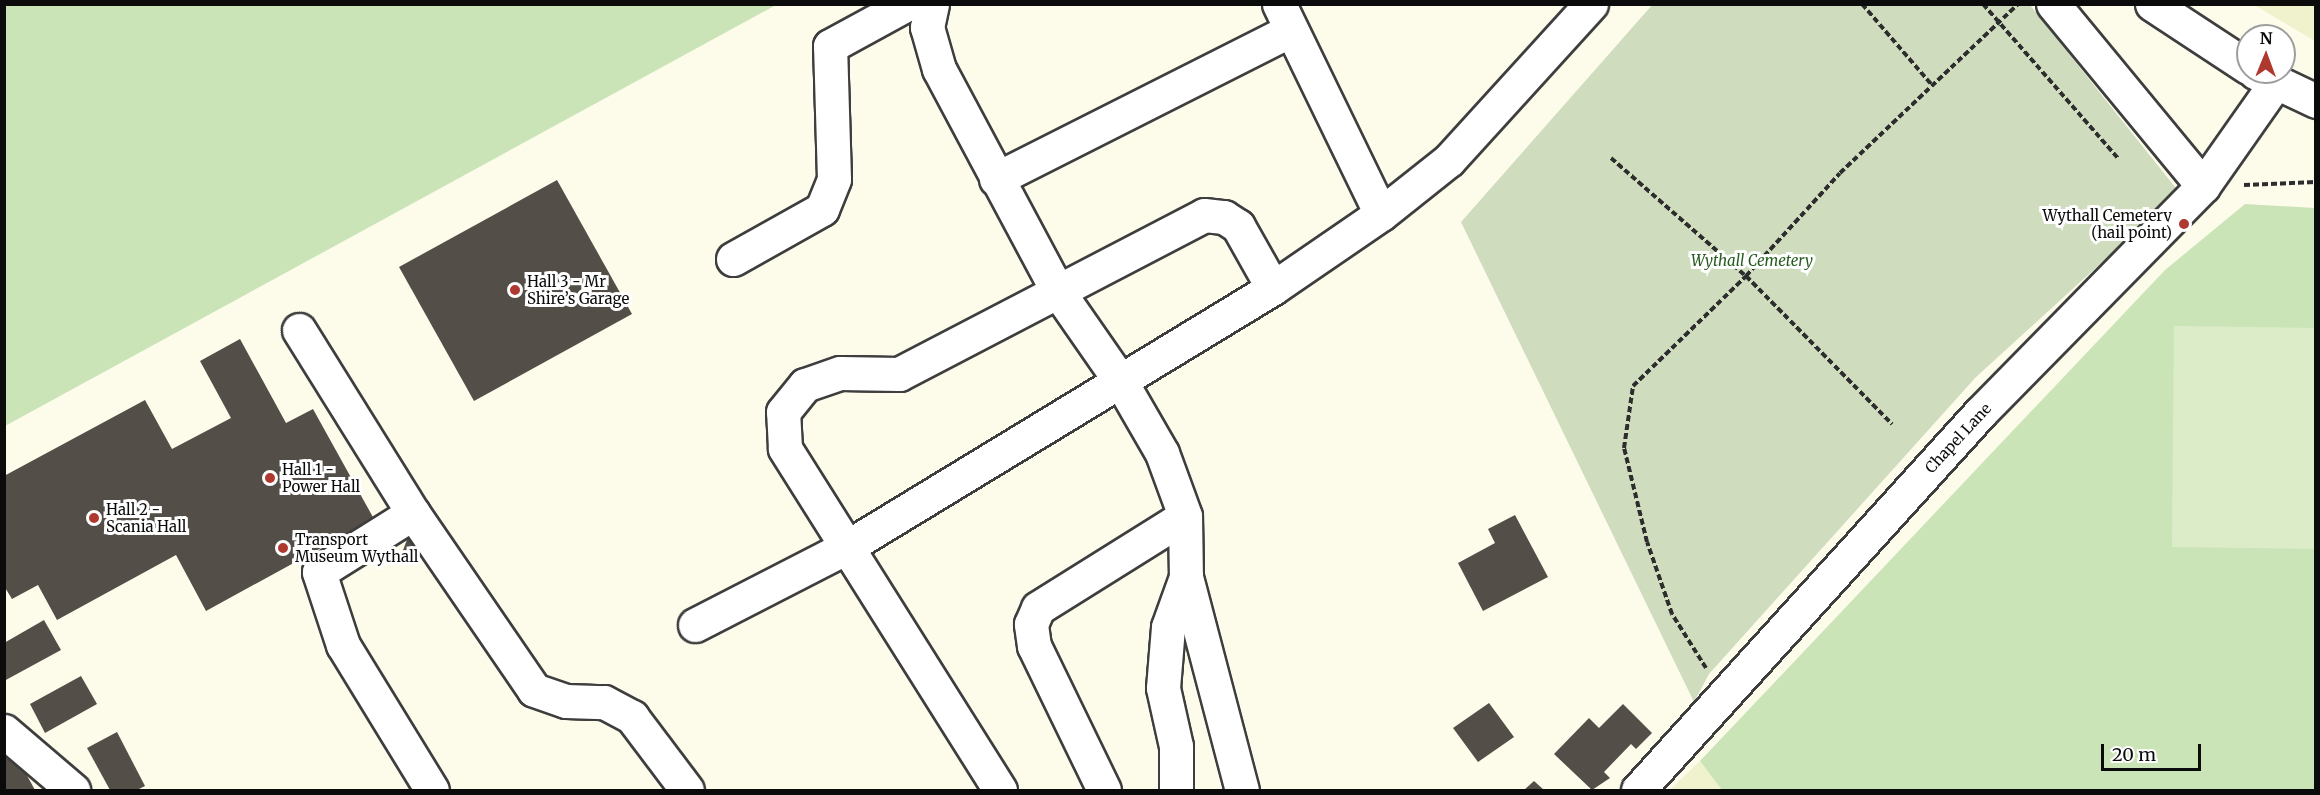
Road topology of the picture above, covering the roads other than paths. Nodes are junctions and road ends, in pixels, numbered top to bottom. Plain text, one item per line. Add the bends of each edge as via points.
1 (907, 4) edge
2 (932, 4) edge
3 (1591, 4) edge
4 (2053, 4) edge
5 (2152, 4) edge
6 (1284, 18) edge
7 (2236, 60) edge
8 (2254, 84) edge
9 (2279, 84) edge
10 (2316, 101) edge
11 (996, 179) junction
12 (2203, 186) junction
13 (1381, 214) junction
14 (733, 259) dead end
15 (1273, 288) junction
16 (1057, 290) junction
17 (299, 330) dead end
18 (1121, 382) junction
19 (413, 513) junction
20 (1185, 516) junction
21 (848, 547) junction
22 (1186, 578) junction
23 (695, 625) dead end
24 (4, 731) edge
25 (73, 790) edge
26 (432, 790) edge
27 (687, 790) edge
28 (1000, 790) edge
29 (1104, 790) edge
30 (1176, 790) edge
31 (1242, 790) edge
32 (1638, 790) edge

1 - 14 street via 830,46 834,179 822,209
2 - 11 street via 927,27 939,69
3 - 13 street via 1449,160
4 - 12 street
5 - 7 street
6 - 11 street
6 - 13 street
8 - 12 street, Chapel Lane
9 - 10 street
11 - 16 street
12 - 32 street, Chapel Lane via 1980,413
13 - 15 street
15 - 16 street via 1238,226 1224,217 1204,215
15 - 18 street
16 - 18 street
16 - 21 street via 898,374 840,373 805,385 783,412 785,448
17 - 19 street
18 - 20 street via 1162,453
18 - 21 street
19 - 26 street via 319,572 343,645
19 - 27 street via 534,690 566,701 604,702 632,717
20 - 22 street
20 - 29 street via 1038,608 1030,624 1034,646
21 - 23 street
21 - 28 street
22 - 30 street via 1168,627 1163,688 1176,746
22 - 31 street
24 - 25 street

